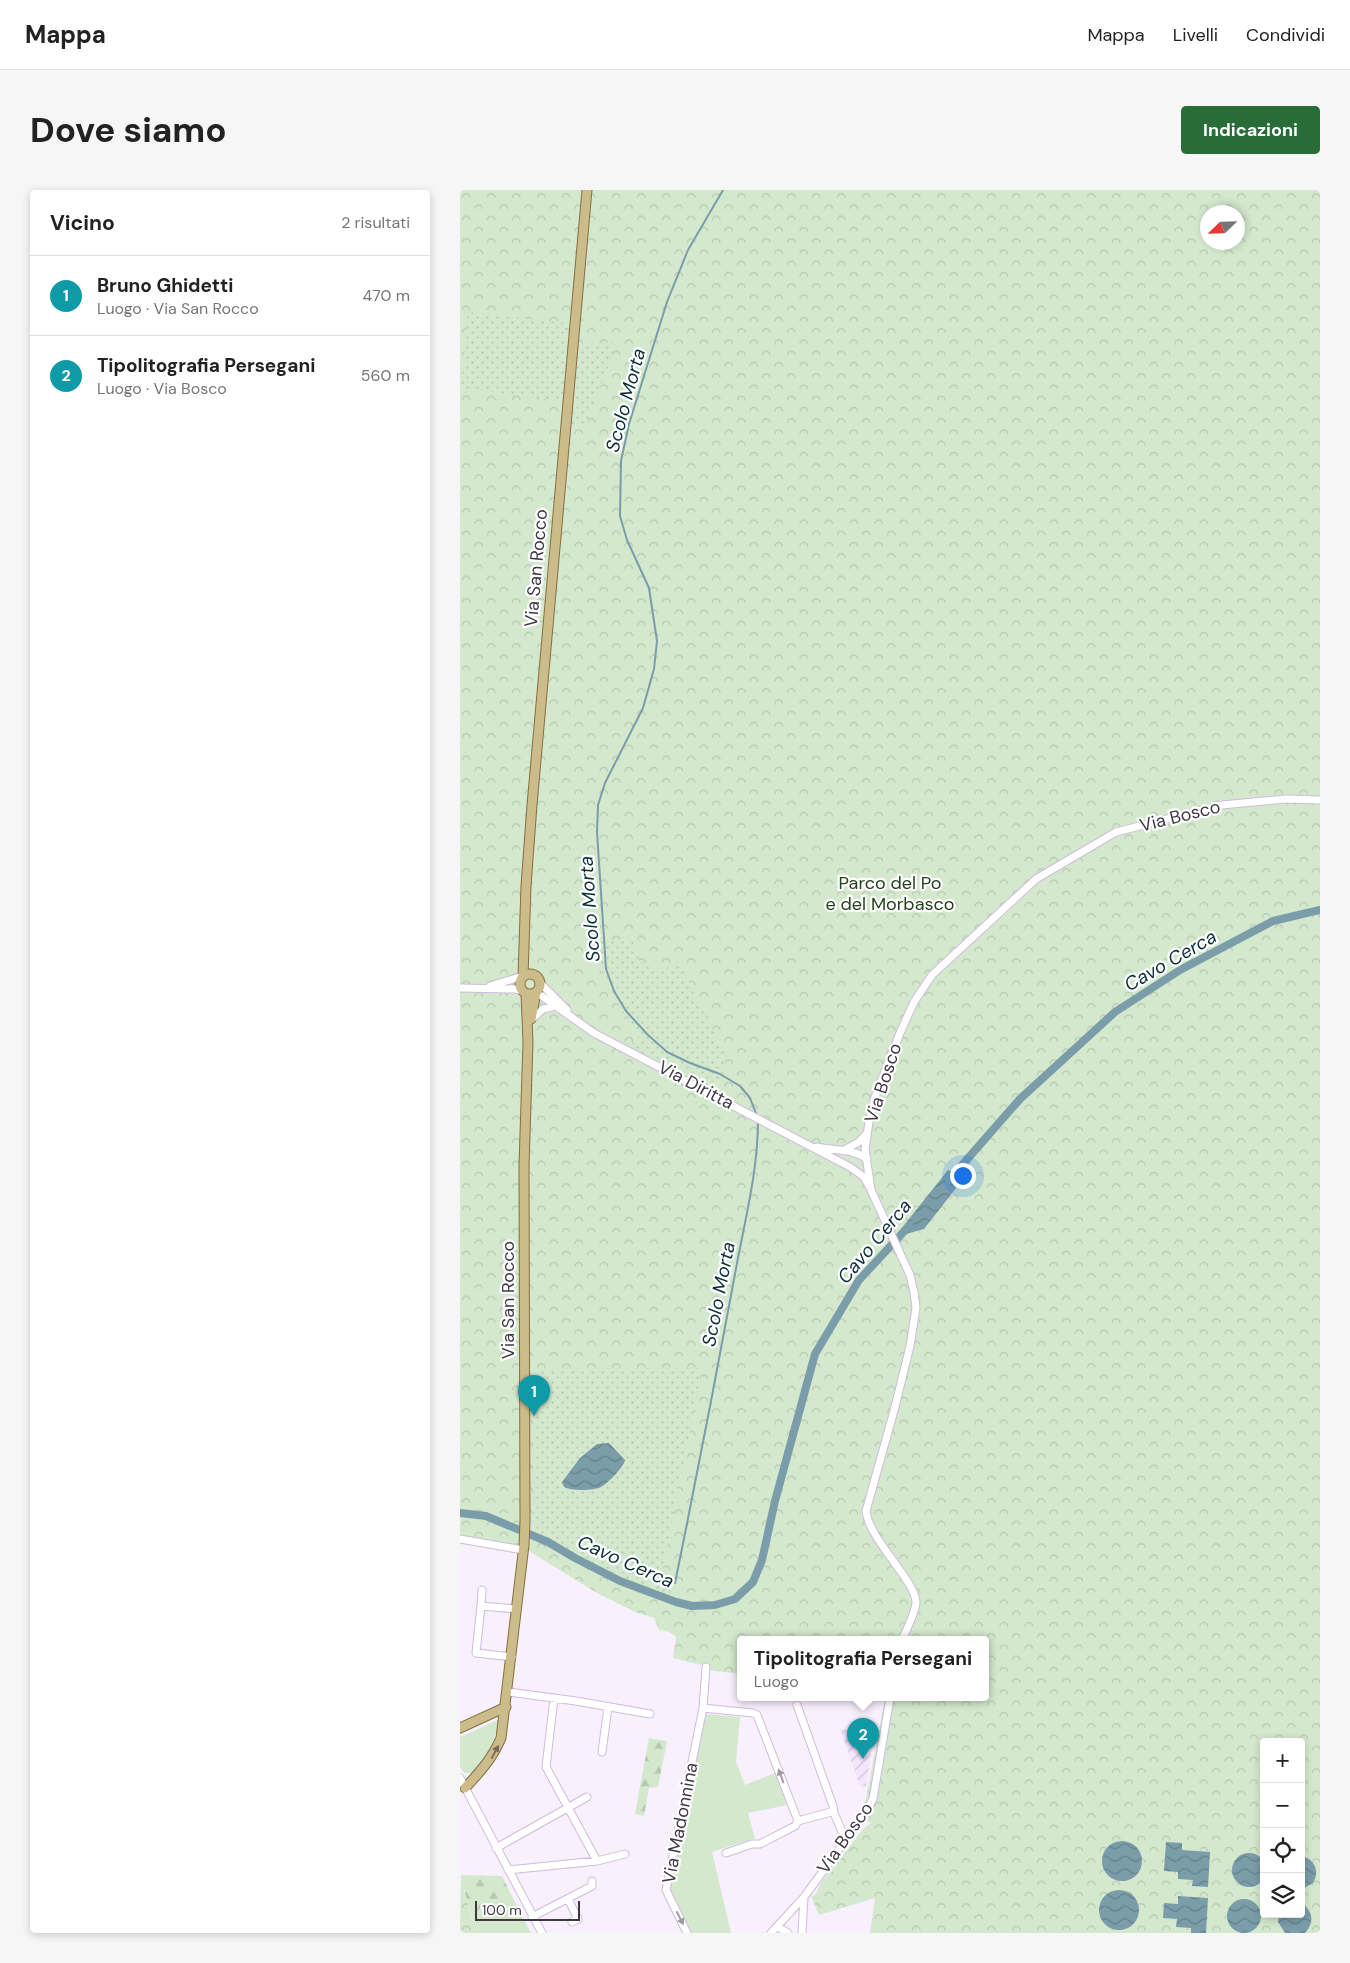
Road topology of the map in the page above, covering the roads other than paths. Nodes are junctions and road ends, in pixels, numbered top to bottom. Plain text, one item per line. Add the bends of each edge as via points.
1 (587, 190) edge
2 (1320, 800) edge
3 (527, 975) junction
4 (540, 983) junction
5 (460, 988) edge
6 (483, 988) junction
7 (524, 992) junction
8 (536, 992) junction
9 (555, 1006) junction
10 (531, 1020) junction
11 (581, 1025) junction
12 (528, 1042) junction
13 (867, 1132) junction
14 (810, 1145) junction
15 (843, 1150) junction
16 (867, 1159) junction
17 (850, 1167) junction
18 (871, 1190) junction
19 (460, 1539) edge
20 (523, 1548) junction
21 (482, 1590) dead end
22 (481, 1606) junction
23 (517, 1609) junction
24 (904, 1636) edge
25 (512, 1657) junction
26 (706, 1667) dead end
27 (508, 1692) junction
28 (554, 1698) junction
29 (889, 1701) edge
30 (798, 1704) dead end
31 (608, 1706) junction
32 (506, 1707) junction
33 (703, 1708) junction
34 (650, 1714) dead end
35 (460, 1728) edge
36 (602, 1752) dead end
37 (460, 1778) edge
38 (463, 1791) edge
39 (587, 1797) dead end
40 (568, 1808) junction
41 (834, 1813) junction
42 (798, 1821) junction
43 (846, 1840) junction
44 (496, 1848) junction
45 (726, 1853) dead end
46 (625, 1854) dead end
47 (597, 1861) junction
48 (508, 1870) junction
49 (592, 1880) dead end
50 (804, 1897) junction
51 (568, 1899) junction
52 (788, 1915) junction
53 (532, 1917) junction
54 (572, 1922) dead end
55 (803, 1922) junction
56 (778, 1927) junction
57 (542, 1933) edge
58 (688, 1933) edge
59 (771, 1933) edge
60 (788, 1933) edge
61 (802, 1933) edge

1 - 3 main road, Via San Rocco via 526,886 524,950
2 - 13 street, Via Bosco via 1285,799 1222,805 1116,832 1036,879 932,975 918,995 875,1096
3 - 4 main road via 537,977
3 - 6 street
3 - 7 main road via 519,982
4 - 8 main road
4 - 11 street, Via Diritta
5 - 6 street
6 - 7 street
7 - 8 main road
7 - 12 main road, Via San Rocco
8 - 9 street, Via Diritta
8 - 10 main road, Via San Rocco
9 - 10 street via 543,1009
9 - 11 street, Via Diritta
10 - 12 street, Via San Rocco
11 - 14 street, Via Diritta
12 - 20 main road, Via San Rocco via 524,1165
13 - 15 street via 858,1142
13 - 16 street, Via Bosco
14 - 15 street, Via Diritta
14 - 17 street, Via Diritta
15 - 16 street, Via Diritta
16 - 17 street
16 - 18 street, Via Bosco
17 - 18 street, Via Diritta via 864,1177
18 - 24 street, Via Bosco via 901,1255 916,1308 895,1407 866,1511 869,1524 915,1598 914,1611
19 - 20 street
20 - 23 main road, Via San Rocco
21 - 22 street
22 - 23 street
22 - 25 street via 476,1654
23 - 25 main road, Via San Rocco
25 - 27 main road, Via San Rocco
26 - 33 street, Via Madonnina
27 - 28 street
27 - 32 main road, Via San Rocco
28 - 31 street
28 - 40 street via 546,1767
29 - 43 street, Via Bosco via 873,1799
30 - 41 street
31 - 34 street
31 - 36 street
32 - 35 main road
38 -> 32 main road, Via San Rocco via 494,1754 501,1738
42 -> 33 street via 757,1715
33 -> 58 street, Via Madonnina via 666,1890
37 - 38 street
38 - 44 street
39 - 40 street
40 - 44 street
40 - 47 street
41 - 42 street
41 - 43 street
42 - 45 street via 795,1826 760,1844
43 - 50 street, Via Bosco
44 - 48 street
46 - 47 street
47 - 48 street
48 - 53 street
49 - 51 street via 592,1886
50 - 52 street, Via Bosco
50 - 55 street
51 - 53 street
51 - 54 street via 578,1919
52 - 55 street
52 - 56 street, Via Bosco
53 - 57 street
55 - 61 street
56 - 59 street, Via Bosco
56 - 60 street

